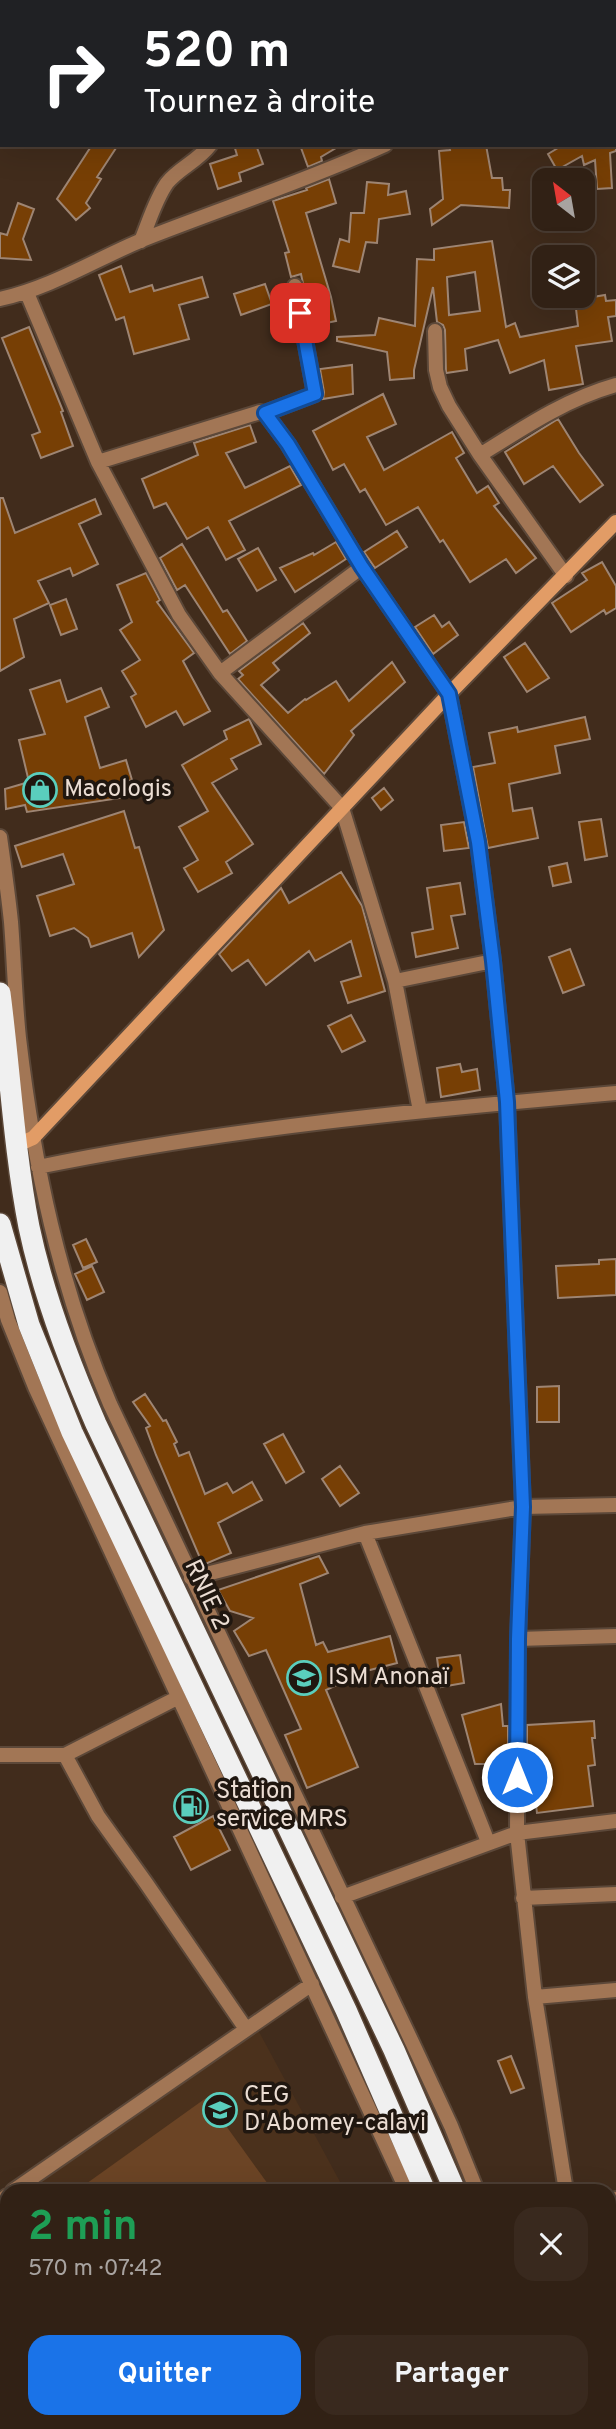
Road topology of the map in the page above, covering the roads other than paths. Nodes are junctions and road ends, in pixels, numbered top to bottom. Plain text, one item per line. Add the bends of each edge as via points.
1 (208, 147) edge
2 (381, 147) edge
3 (141, 241) junction
4 (295, 286) dead end
5 (27, 293) junction
6 (0, 299) edge
7 (435, 331) dead end
8 (616, 385) edge
9 (265, 413) junction
10 (480, 455) junction
11 (98, 462) junction
12 (616, 522) edge
13 (362, 567) junction
14 (566, 576) junction
15 (220, 673) junction
16 (449, 694) junction
17 (342, 808) junction
18 (0, 837) edge
19 (493, 961) junction
20 (395, 981) junction
21 (0, 993) edge
22 (616, 1093) edge
23 (507, 1102) junction
24 (420, 1111) junction
25 (25, 1141) junction
26 (38, 1167) junction
27 (0, 1224) edge
28 (0, 1292) edge
29 (616, 1505) edge
30 (523, 1507) junction
31 (365, 1533) junction
32 (191, 1578) junction
33 (616, 1636) edge
34 (518, 1639) junction
35 (177, 1698) junction
36 (0, 1755) edge
37 (65, 1755) junction
38 (616, 1821) edge
39 (517, 1833) junction
40 (488, 1842) junction
41 (616, 1894) edge
42 (342, 1897) junction
43 (523, 1898) junction
44 (312, 1984) junction
45 (616, 1990) edge
46 (535, 1997) junction
47 (246, 2029) junction
48 (23, 2184) edge
49 (404, 2184) edge
50 (422, 2184) edge
51 (452, 2184) edge
52 (474, 2184) edge
53 (565, 2184) edge

1 - 3 street via 167,183
2 - 3 street
3 - 5 street
4 - 9 street via 315,394
5 - 6 street
5 - 11 street
7 - 10 street via 440,387
8 - 10 street via 571,401
9 - 11 street
9 - 13 street
10 - 14 street
11 - 15 street via 179,615
12 - 14 street
13 - 15 street
13 - 16 street
14 - 16 street
15 - 17 street
16 - 17 street
16 - 19 street via 478,842
17 - 20 street
17 - 25 street
18 - 25 street
19 - 20 street
19 - 23 street
20 - 24 street
21 - 25 highway, RNIE 2 / RNIE 2
22 - 23 street
23 - 24 street
23 - 30 street
24 - 26 street via 111,1152
25 - 26 street
25 - 51 highway, RNIE 2 / RNIE 2 via 30,1230 80,1388 394,2050
26 - 32 street via 59,1261 92,1361
27 - 50 highway via 29,1325 72,1432 346,2010
28 - 35 street via 35,1387
29 - 30 street
30 - 31 street
30 - 34 street
31 - 32 street
31 - 40 street
32 - 42 street
33 - 34 street
34 - 39 street
35 - 37 street
35 - 44 street
36 - 37 street
37 - 47 street via 98,1816
38 - 39 street
39 - 40 street
39 - 43 street
40 - 42 street
41 - 43 street
42 - 52 street
43 - 46 street
44 - 47 street
44 - 49 street
45 - 46 street
46 - 53 street
47 - 48 street

